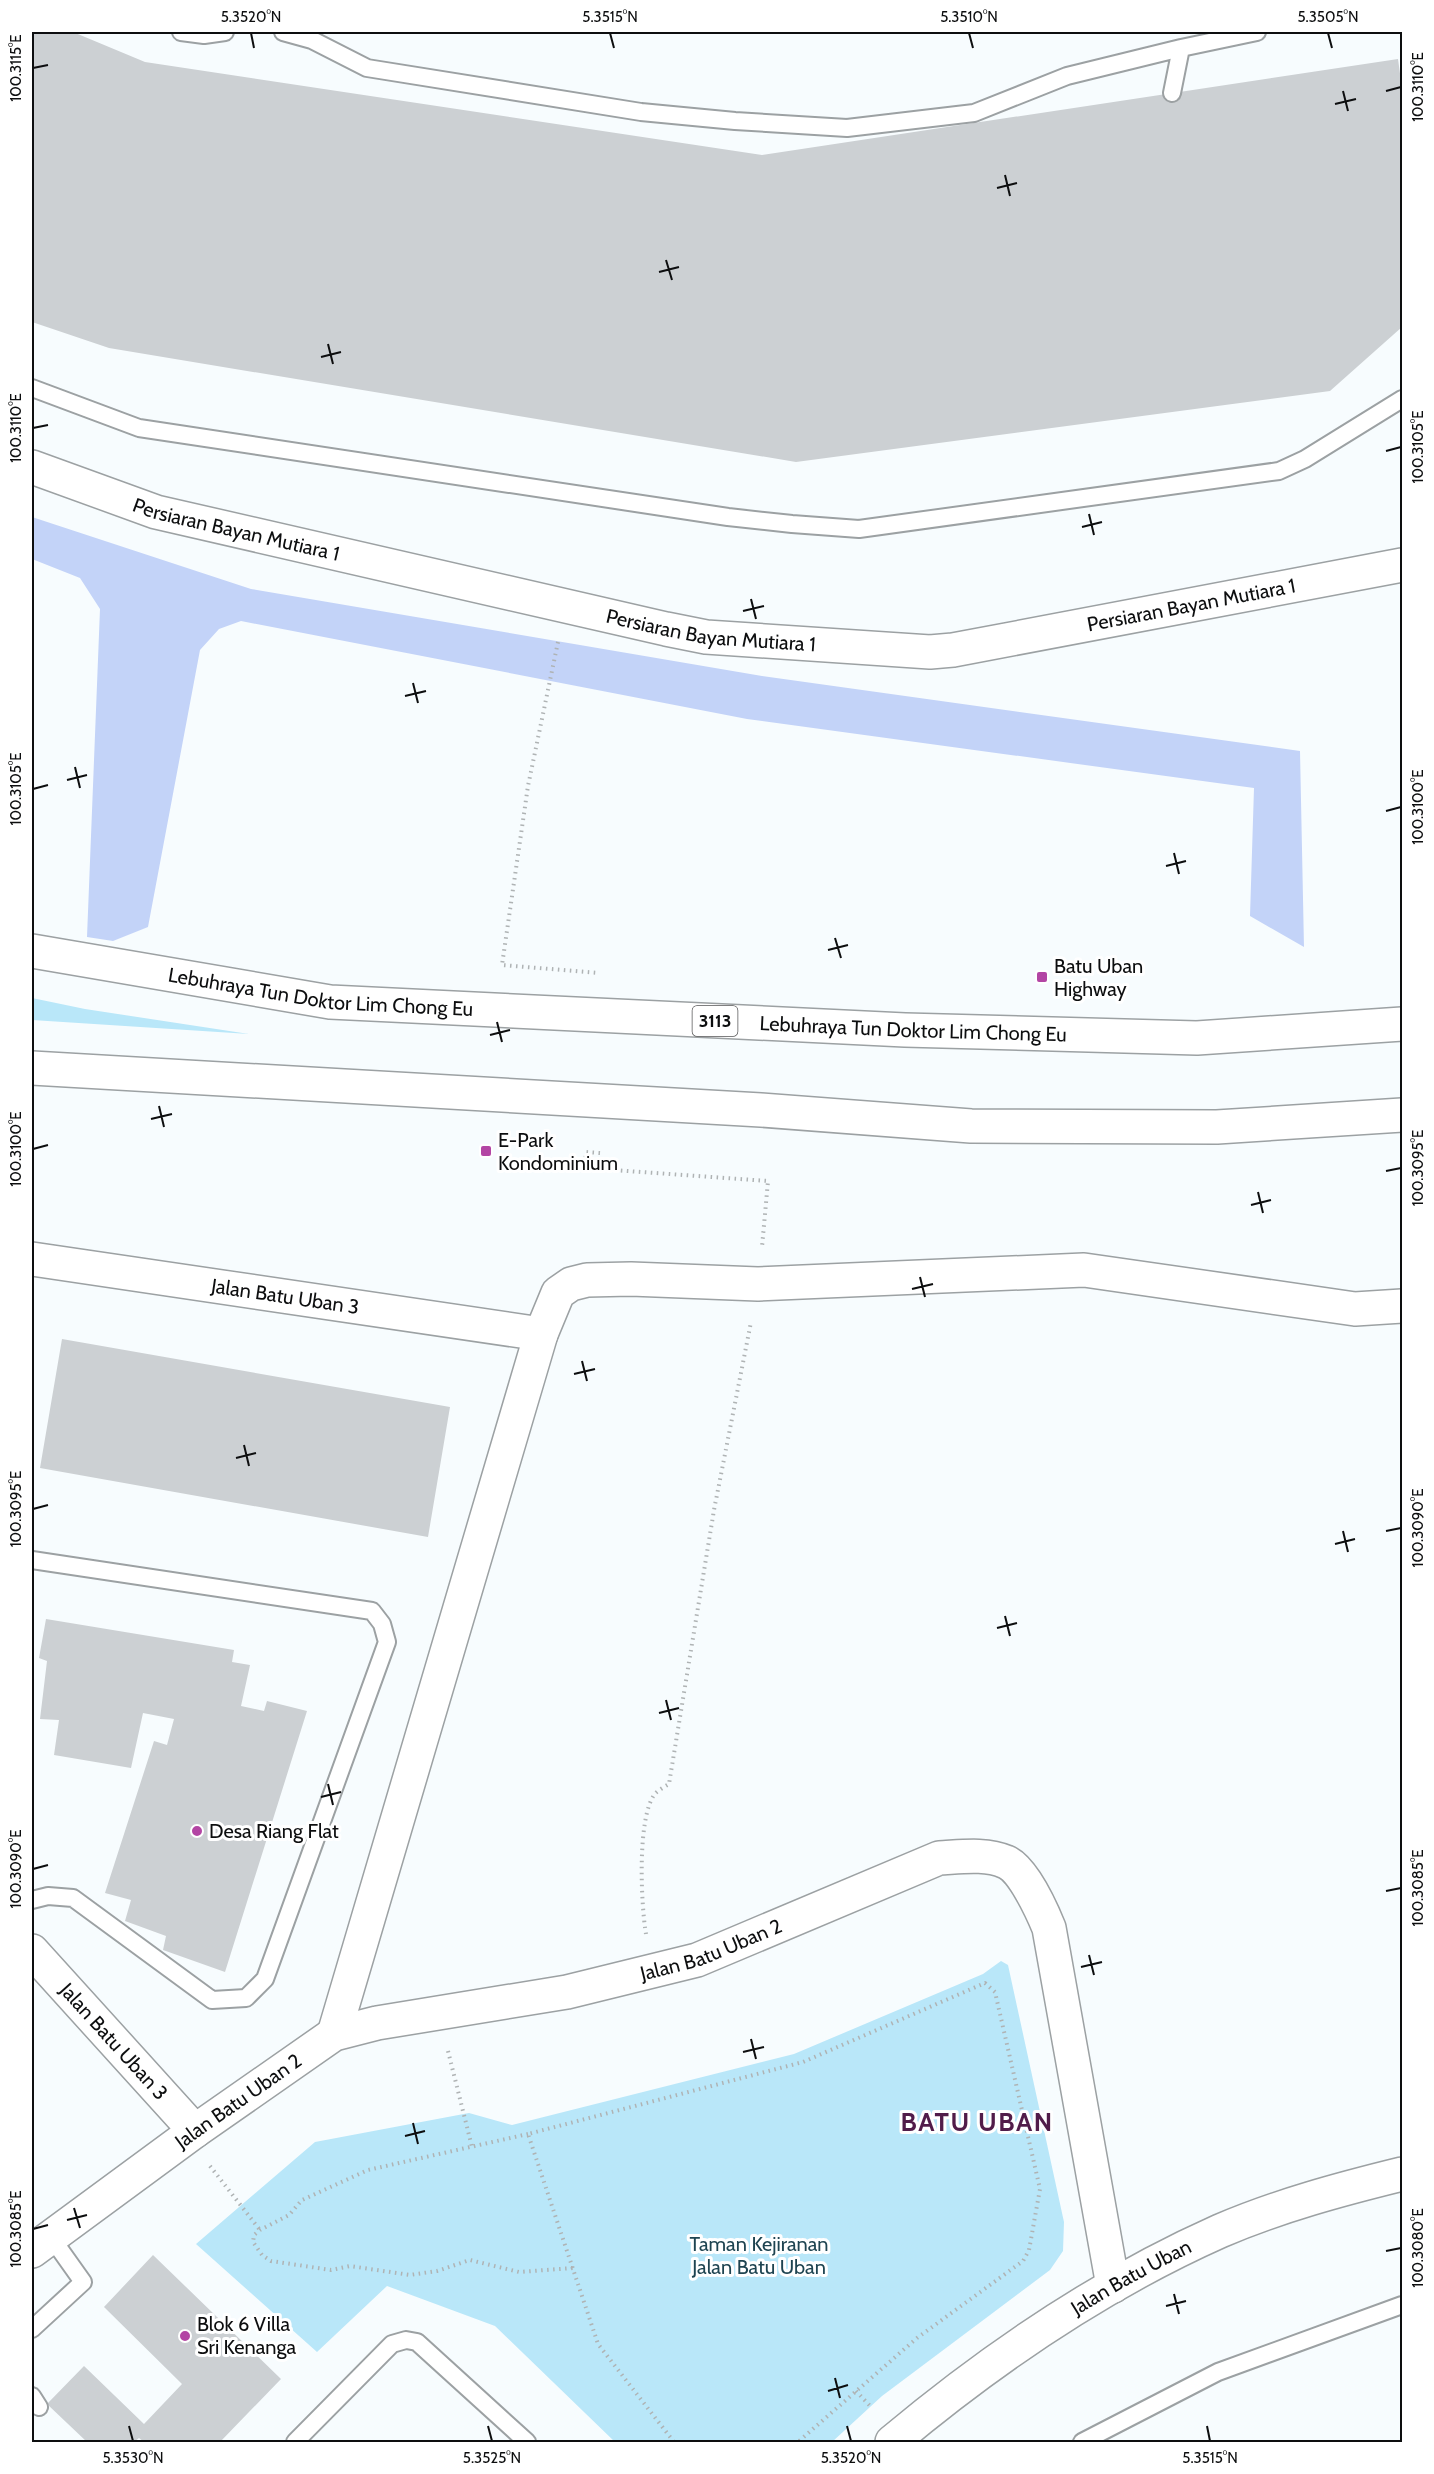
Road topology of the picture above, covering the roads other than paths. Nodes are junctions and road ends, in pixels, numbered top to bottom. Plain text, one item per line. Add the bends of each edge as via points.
1 (181, 32) edge
2 (225, 32) edge
3 (283, 32) edge
4 (1257, 32) edge
5 (1180, 48) junction
6 (1172, 93) dead end
7 (32, 388) edge
8 (1402, 399) edge
9 (32, 467) edge
10 (1402, 564) edge
11 (32, 951) edge
12 (1402, 1024) edge
13 (32, 1068) edge
14 (1402, 1115) edge
15 (32, 1259) edge
16 (1402, 1306) edge
17 (541, 1334) junction
18 (32, 1560) edge
19 (32, 1900) edge
20 (32, 1952) edge
21 (334, 2034) junction
22 (195, 2131) junction
23 (1402, 2174) edge
24 (41, 2244) edge
25 (1113, 2286) junction
26 (1402, 2305) edge
27 (32, 2329) edge
28 (295, 2442) edge
29 (527, 2442) edge
30 (892, 2442) edge
31 (1082, 2442) edge

1 - 2 lane
3 - 5 lane via 312,40 367,68 641,112 847,128 974,113 1067,76
4 - 5 lane
5 - 6 lane
7 - 8 lane via 139,428 728,517 859,529 1279,471
9 - 10 main road, Persiaran Bayan Mutiara 1 via 156,512 718,638 930,652 953,650
11 - 12 main road, Lebuhraya Tun Doktor Lim Chong Eu / 3113 via 330,1002 905,1030 1197,1038
13 - 14 main road via 761,1110 971,1126 1217,1127
15 - 17 main road, Jalan Batu Uban 3
16 - 17 main road via 1355,1309 1083,1270 758,1284 587,1280 558,1293
17 - 21 main road
18 - 19 lane via 372,1611 382,1624 387,1642 265,1979 246,1998 212,2000 74,1898 48,1896
20 - 22 main road, Jalan Batu Uban 3
21 - 22 main road, Jalan Batu Uban 2
21 - 25 main road, Jalan Batu Uban 2 via 388,2021 567,1992 697,1960 939,1858 973,1856 1007,1862 1033,1892 1049,1928
22 - 24 main road, Jalan Batu Uban 2
23 - 25 main road, Jalan Batu Uban via 1348,2187 1222,2230
24 - 27 lane via 83,2282
25 - 30 main road, Jalan Batu Uban via 1004,2356
26 - 31 lane via 1218,2372
28 - 29 lane via 392,2344 406,2340 417,2342

